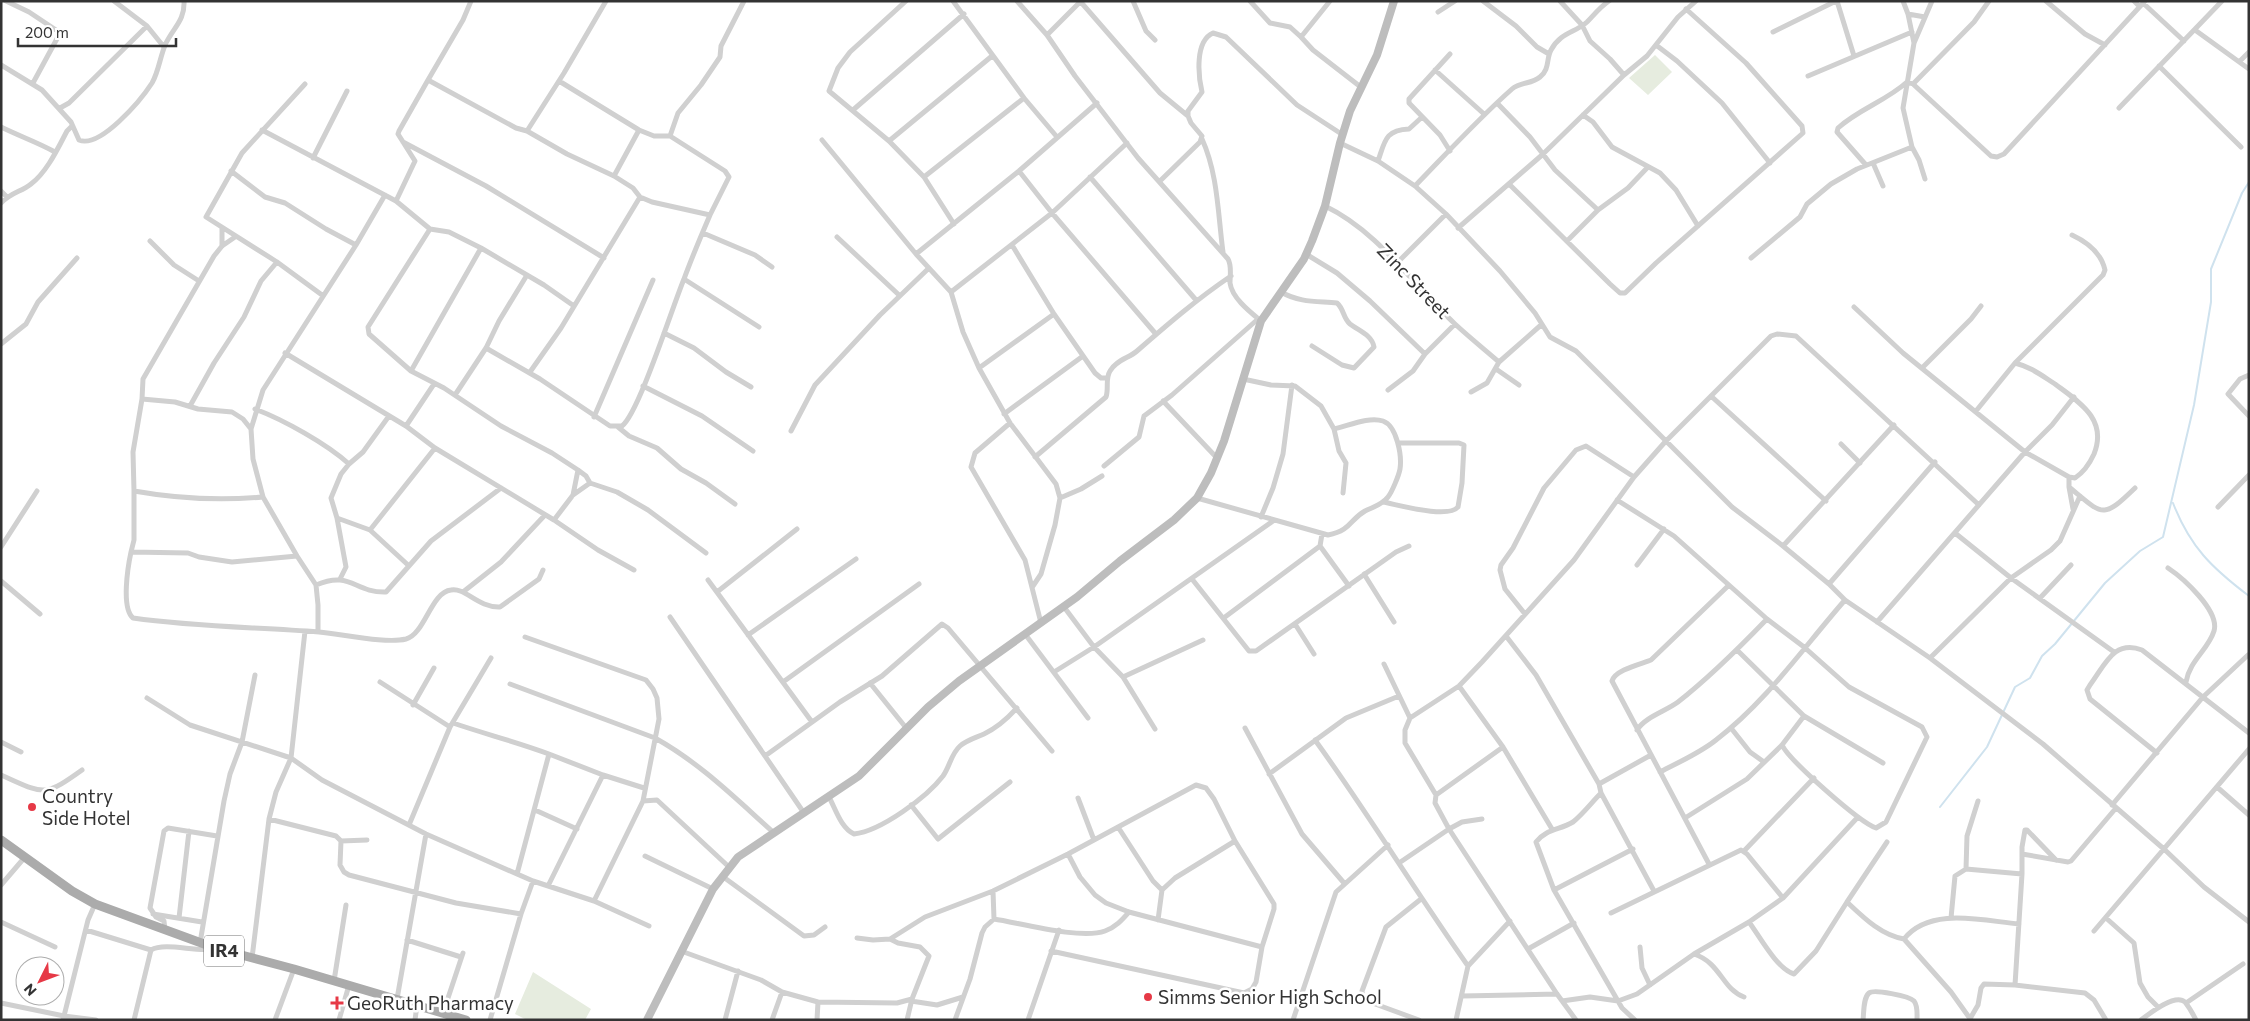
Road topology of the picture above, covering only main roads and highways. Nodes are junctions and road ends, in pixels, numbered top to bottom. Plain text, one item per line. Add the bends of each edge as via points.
1 (1, 840) edge
2 (466, 1020) edge

1 - 2 main road, IR4 via 95,904 215,948

